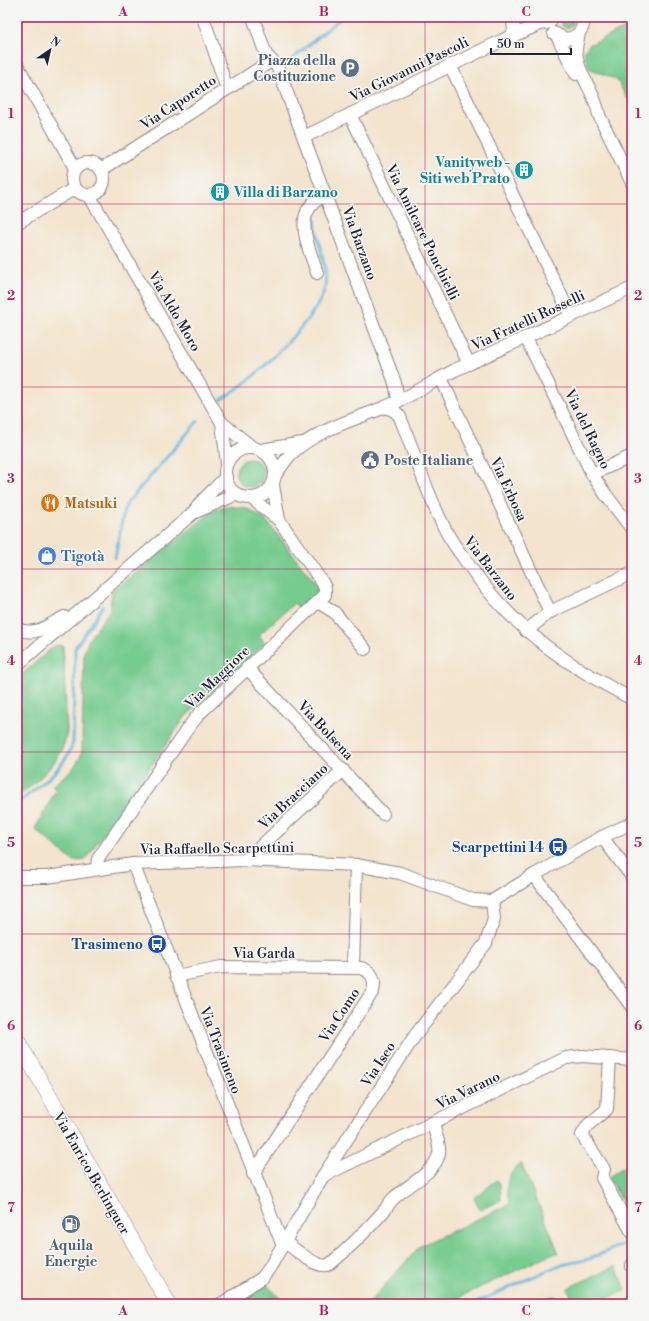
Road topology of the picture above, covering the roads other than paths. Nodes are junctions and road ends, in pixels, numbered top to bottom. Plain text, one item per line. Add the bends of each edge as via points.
1 (202, 17) edge
2 (253, 17) edge
3 (512, 17) edge
4 (550, 18) edge
5 (583, 18) edge
6 (579, 33) junction
7 (557, 36) junction
8 (512, 37) junction
9 (271, 61) junction
10 (17, 65) edge
11 (450, 65) junction
12 (227, 89) junction
13 (350, 114) junction
14 (599, 115) junction
15 (304, 137) junction
16 (78, 166) junction
17 (101, 170) junction
18 (632, 183) edge
19 (75, 188) junction
20 (94, 192) junction
21 (326, 195) junction
22 (17, 224) edge
23 (317, 273) dead end
24 (630, 293) edge
25 (572, 316) junction
26 (526, 338) junction
27 (469, 364) junction
28 (439, 379) junction
29 (397, 394) junction
30 (386, 407) junction
31 (351, 420) junction
32 (222, 423) junction
33 (304, 443) junction
34 (257, 449) junction
35 (632, 456) edge
36 (227, 463) junction
37 (592, 474) junction
38 (226, 477) junction
39 (274, 480) junction
40 (237, 494) junction
41 (251, 498) junction
42 (193, 513) junction
43 (279, 520) junction
44 (632, 529) edge
45 (632, 573) edge
46 (318, 602) junction
47 (81, 608) junction
48 (550, 612) junction
49 (17, 630) edge
50 (526, 631) junction
51 (365, 648) dead end
52 (17, 664) edge
53 (247, 668) junction
54 (632, 699) edge
55 (343, 770) junction
56 (383, 814) dead end
57 (632, 823) edge
58 (602, 837) junction
59 (246, 860) junction
60 (133, 864) junction
61 (356, 865) junction
62 (97, 868) junction
63 (534, 875) junction
64 (17, 877) edge
65 (632, 877) edge
66 (492, 901) junction
67 (353, 968) junction
68 (176, 976) junction
69 (632, 1007) edge
70 (17, 1040) edge
71 (610, 1058) junction
72 (632, 1060) edge
73 (432, 1124) junction
74 (253, 1174) junction
75 (324, 1176) junction
76 (632, 1232) edge
77 (284, 1244) junction
78 (169, 1304) edge
79 (221, 1304) edge

1 - 12 street
2 - 9 street, Via Barzano via 266,55
3 - 8 street
4 - 7 street via 551,27
4 - 8 street, Via Giovanni Pascoli
5 - 6 street
6 - 7 street via 566,39
6 - 14 street via 576,50 579,64 598,106
7 - 14 street via 594,110
8 - 11 street, Via Giovanni Pascoli
9 - 12 street, Via Caporetto
9 - 15 street, Via Barzano via 277,66
10 - 16 street
11 - 13 street, Via Giovanni Pascoli
11 - 25 street
12 - 17 street, Via Caporetto
13 - 15 street, Via Giovanni Pascoli
13 - 27 street, Via Amilcare Ponchielli
14 - 18 street
15 - 21 street, Via Barzano
16 - 17 street via 92,163
16 - 19 street via 72,178
17 - 20 street via 103,182
19 - 20 street, Via Aldo Moro via 79,192
19 - 22 street
20 - 32 street, Via Aldo Moro via 102,214
21 - 23 street via 309,206 305,218 305,236
21 - 29 street, Via Barzano
24 - 25 street, Via Fratelli Rosselli
25 - 26 street, Via Fratelli Rosselli
26 - 27 street, Via Fratelli Rosselli
26 - 37 street, Via del Ragno
27 - 28 street, Via Fratelli Rosselli
28 - 29 street, Via Fratelli Rosselli via 427,380
28 - 30 street, Via Fratelli Rosselli
28 - 48 street, Via Erbosa
29 - 31 street, Via Fratelli Rosselli
30 - 31 street, Via Fratelli Rosselli
30 - 50 street, Via Barzano via 395,410 400,417 439,516 453,542 494,598
31 - 33 street, Via Fratelli Rosselli
32 - 34 street, Via Aldo Moro
32 - 36 street, Via Aldo Moro
33 - 34 street
33 - 39 street via 292,453
34 - 36 street via 238,451
34 - 39 street via 272,460
35 - 37 street
36 - 38 street
37 - 44 street, Via del Ragno
38 - 40 street via 230,487
38 - 42 street
39 - 41 street via 265,494
39 - 43 street, Via Maggiore
40 - 41 street
40 - 42 street
41 - 43 street, Via Maggiore
42 - 47 street
43 - 46 street, Via Maggiore via 324,585 325,595
45 - 48 street
46 - 51 street via 334,612
46 - 53 street, Via Maggiore
47 - 49 street via 36,632
47 - 52 street
48 - 50 street
50 - 54 street, Via Barzano via 572,665
53 - 55 street, Via Bolsena
53 - 62 street, Via Maggiore via 188,728 98,859
55 - 56 street, Via Bolsena
55 - 59 street, Via Bracciano
57 - 58 street
58 - 63 street
58 - 65 street
59 - 60 street, Via Raffaello Scarpettini
59 - 61 street, Via Raffaello Scarpettini
60 - 62 street, Via Raffaello Scarpettini
60 - 68 street, Via Trasimeno
61 - 66 street, Via Raffaello Scarpettini via 400,873 473,900
61 - 67 street, Via Como
62 - 64 street, Via Raffaello Scarpettini via 47,877
63 - 66 street
63 - 69 street
66 - 75 street, Via Iseo via 494,918 486,943 414,1037
67 - 68 street, Via Garda via 221,967
67 - 74 street, Via Como via 370,972 374,981 373,991
68 - 74 street, Via Trasimeno
70 - 78 main road, Via Enrico Berlinguer
71 - 72 street, Via Varano
71 - 73 street, Via Varano via 566,1058
71 - 76 street via 607,1109 588,1125 582,1135 604,1169 602,1178
73 - 75 street, Via Varano
73 - 77 street via 439,1144 438,1157 418,1180 402,1190 327,1266 314,1263
74 - 77 street, Via Trasimeno
75 - 77 street, Via Iseo
77 - 79 street, Via Iseo via 262,1278

